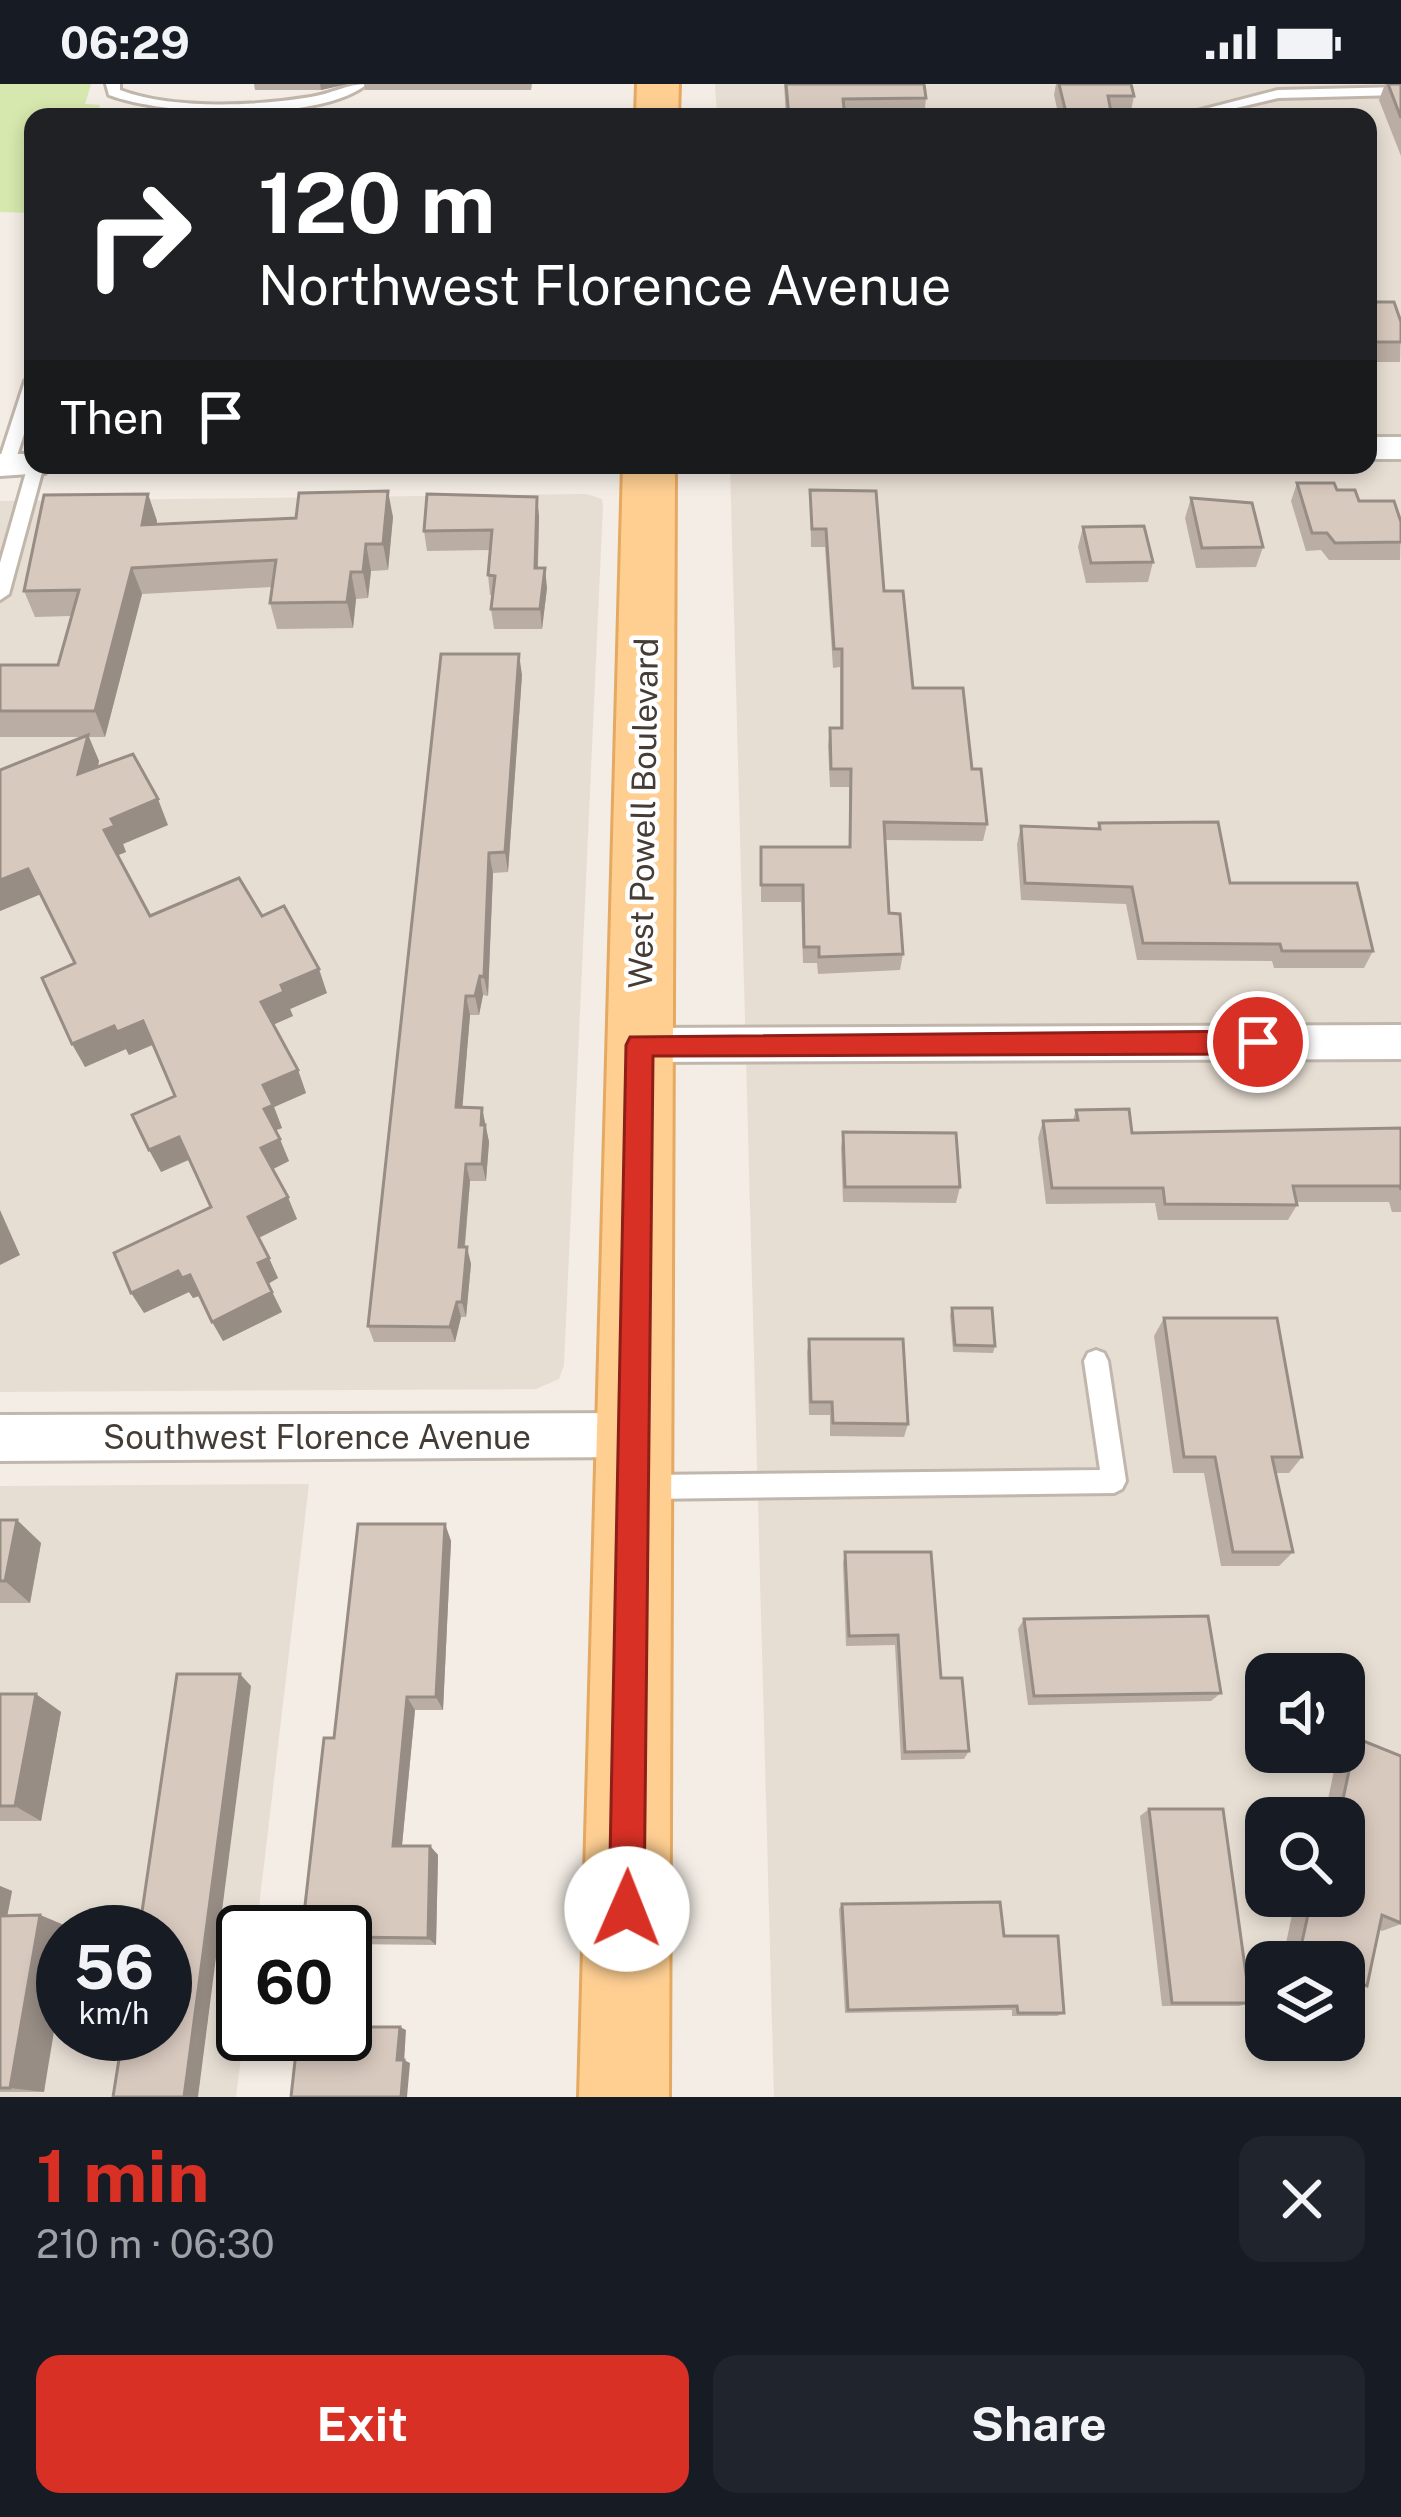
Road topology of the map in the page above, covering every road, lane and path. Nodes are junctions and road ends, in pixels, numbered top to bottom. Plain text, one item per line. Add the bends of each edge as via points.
1 (113, 84) edge
2 (360, 84) edge
3 (1401, 91) edge
4 (1219, 108) edge
5 (19, 465) edge
6 (649, 474) edge
7 (10, 525) edge
8 (0, 594) edge
9 (1401, 1042) edge
10 (639, 1045) junction
11 (1096, 1361) dead end
12 (0, 1438) edge
13 (633, 1461) junction
14 (624, 2097) edge

1 - 2 lane via 114,92 143,103 278,104 329,98
3 - 4 lane via 1278,94
5 - 7 lane
6 - 10 main road, West Powell Boulevard
7 - 8 lane
9 - 10 street
10 - 13 main road, West Powell Boulevard
11 - 13 lane via 1114,1481
12 - 13 street, Southwest Florence Avenue
13 - 14 main road, West Powell Boulevard

